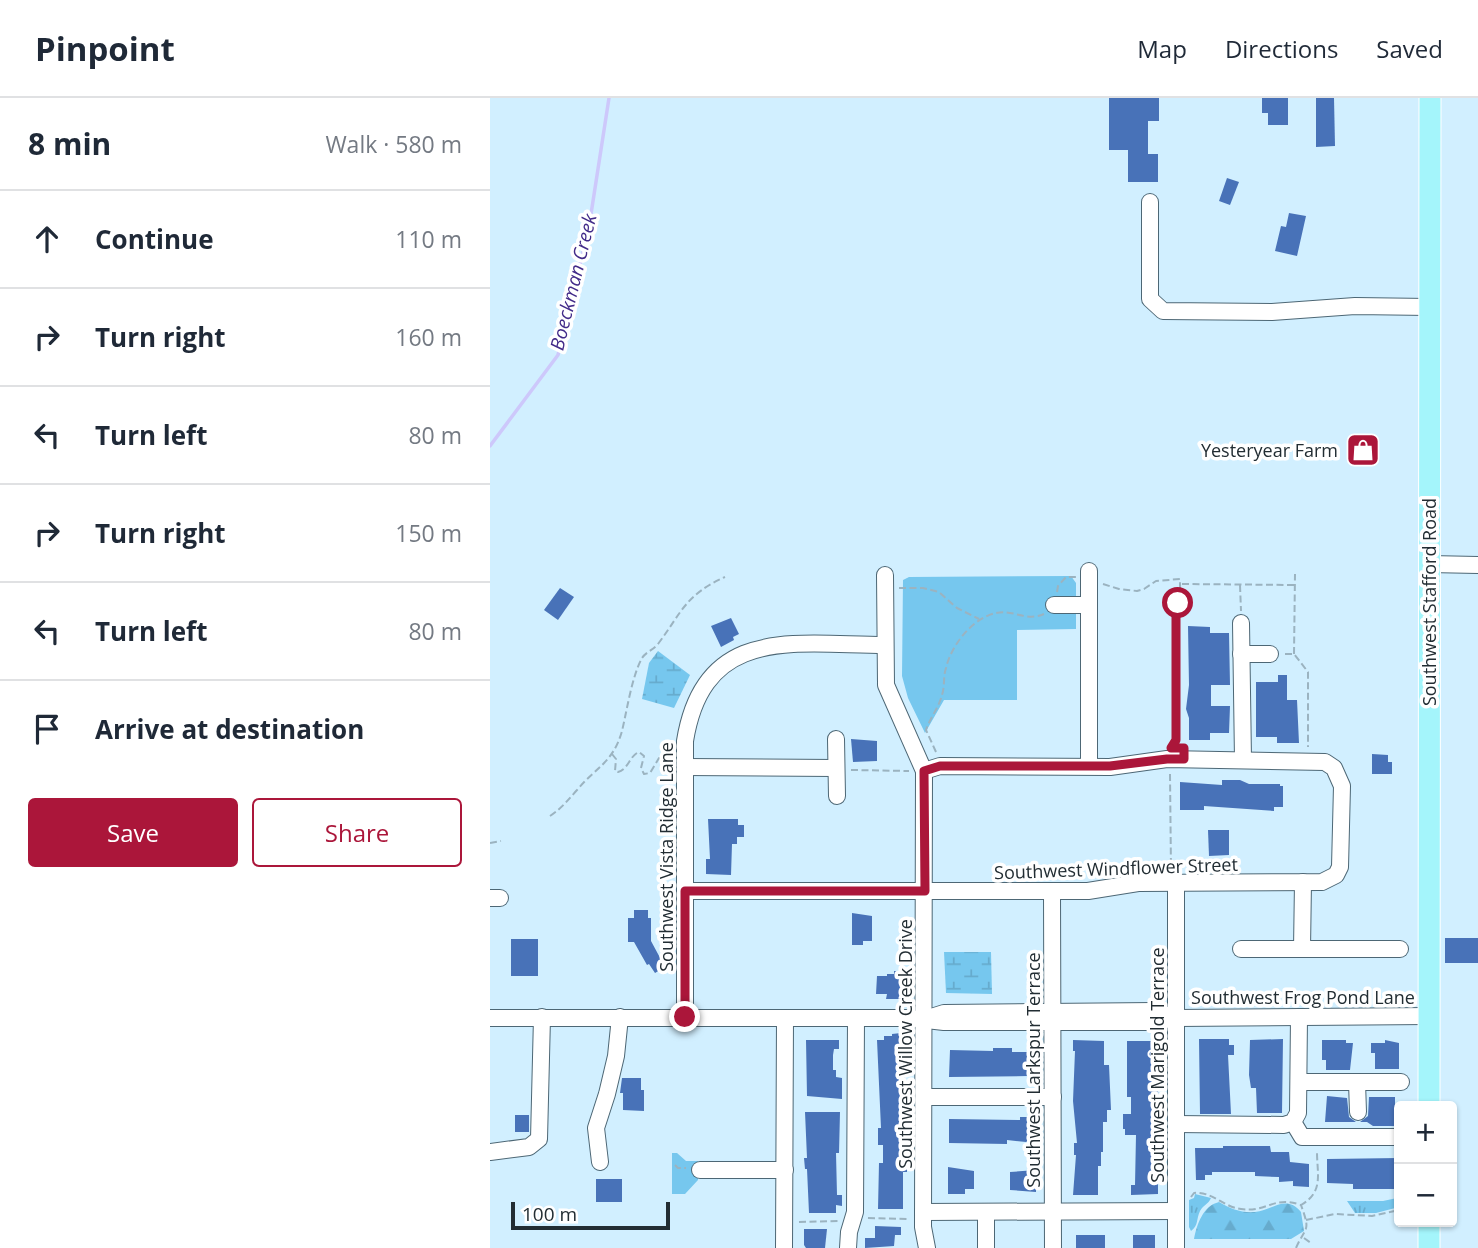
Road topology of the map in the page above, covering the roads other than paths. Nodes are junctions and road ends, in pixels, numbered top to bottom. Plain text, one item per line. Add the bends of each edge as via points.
1 (1430, 98) edge
2 (1150, 202) dead end
3 (1429, 307) junction
4 (1429, 564) junction
5 (1478, 565) edge
6 (1088, 574) road end
7 (885, 582) road end
8 (1054, 605) road end
9 (1089, 605) junction
10 (1241, 622) road end
11 (886, 645) junction
12 (1241, 654) junction
13 (1270, 654) road end
14 (836, 739) dead end
15 (1243, 760) junction
16 (1089, 766) junction
17 (916, 767) junction
18 (680, 768) junction
19 (836, 769) junction
20 (836, 796) dead end
21 (1171, 877) junction
22 (1303, 882) junction
23 (685, 891) junction
24 (925, 891) junction
25 (1052, 891) junction
26 (1241, 948) dead end
27 (1302, 948) junction
28 (1400, 949) dead end
29 (1429, 1016) junction
30 (542, 1017) junction
31 (620, 1017) junction
32 (685, 1017) junction
33 (1053, 1017) junction
34 (1299, 1017) junction
35 (490, 1018) edge
36 (785, 1018) junction
37 (856, 1018) junction
38 (1177, 1018) junction
39 (925, 1019) junction
40 (1299, 1082) junction
41 (1357, 1082) junction
42 (1401, 1082) dead end
43 (924, 1097) junction
44 (1053, 1097) junction
45 (1429, 1101) edge
46 (1357, 1112) dead end
47 (1293, 1122) junction
48 (1176, 1125) junction
49 (1394, 1137) edge
50 (490, 1152) edge
51 (600, 1162) dead end
52 (697, 1169) road end
53 (785, 1170) junction
54 (1176, 1211) junction
55 (986, 1212) junction
56 (1053, 1212) junction
57 (923, 1220) junction
58 (1429, 1227) edge
59 (784, 1248) edge
60 (848, 1248) edge
61 (915, 1248) edge
62 (927, 1248) edge
63 (986, 1248) edge
64 (1053, 1248) edge
65 (1176, 1248) edge
66 (1429, 1248) edge

1 - 3 main road, Southwest Stafford Road
2 - 3 street via 1150,299 1163,311
3 - 4 main road, Southwest Stafford Road
4 - 5 street
4 - 29 main road, Southwest Stafford Road
6 - 9 street
7 - 11 street, Southwest Willow Creek Drive
8 - 9 street
9 - 16 street
10 - 12 street
11 - 17 street, Southwest Willow Creek Drive via 889,694
11 - 18 street, Southwest Vista Ridge Lane via 782,645 741,653 711,677 692,707
12 - 13 street
12 - 15 street
14 - 19 street
15 - 16 street via 1167,759
15 - 22 street, Southwest Windflower Street via 1325,762 1334,768 1342,786 1341,859 1336,875 1322,882
16 - 17 street
17 - 24 street, Southwest Willow Creek Drive
18 - 19 street
18 - 23 street, Southwest Vista Ridge Lane
19 - 20 street
21 - 22 street, Southwest Windflower Street
21 - 25 street, Southwest Windflower Street via 1099,891
21 - 38 street, Southwest Marigold Terrace
22 - 27 street
23 - 24 street, Southwest Windflower Street
23 - 32 street, Southwest Vista Ridge Lane
24 - 25 street, Southwest Windflower Street
24 - 39 street, Southwest Willow Creek Drive
25 - 33 street, Southwest Larkspur Terrace
26 - 27 street
27 - 28 street
29 - 34 street, Southwest Frog Pond Lane
29 - 45 main road, Southwest Stafford Road
30 - 31 street, Southwest Frog Pond Lane
30 - 35 street, Southwest Frog Pond Lane
30 - 50 street via 539,1139 529,1147
31 - 32 street, Southwest Frog Pond Lane
31 - 51 street via 616,1056 596,1128
32 - 36 street, Southwest Frog Pond Lane
33 - 38 street, Southwest Frog Pond Lane via 1156,1022
33 - 39 street, Southwest Frog Pond Lane via 944,1013
33 - 44 street, Southwest Larkspur Terrace
34 - 38 street, Southwest Frog Pond Lane
34 - 40 street
36 - 37 street, Southwest Frog Pond Lane
36 - 53 street
37 - 39 street, Southwest Frog Pond Lane
37 - 60 street via 855,1212
38 - 48 street, Southwest Marigold Terrace
39 - 43 street, Southwest Willow Creek Drive
40 - 41 street
40 - 47 street via 1298,1113
41 - 42 street
41 - 46 street
43 - 44 street
43 - 57 street, Southwest Willow Creek Drive
44 - 56 street, Southwest Larkspur Terrace
47 - 48 street
47 - 49 street via 1310,1137
48 - 54 street, Southwest Marigold Terrace
52 - 53 street
53 - 59 street
54 - 56 street
54 - 65 street, Southwest Marigold Terrace
55 - 56 street
55 - 57 street
55 - 63 street
56 - 64 street, Southwest Larkspur Terrace
57 - 61 street, Southwest Willow Creek Drive
57 - 62 street, Southwest Willow Creek Drive
58 - 66 main road

